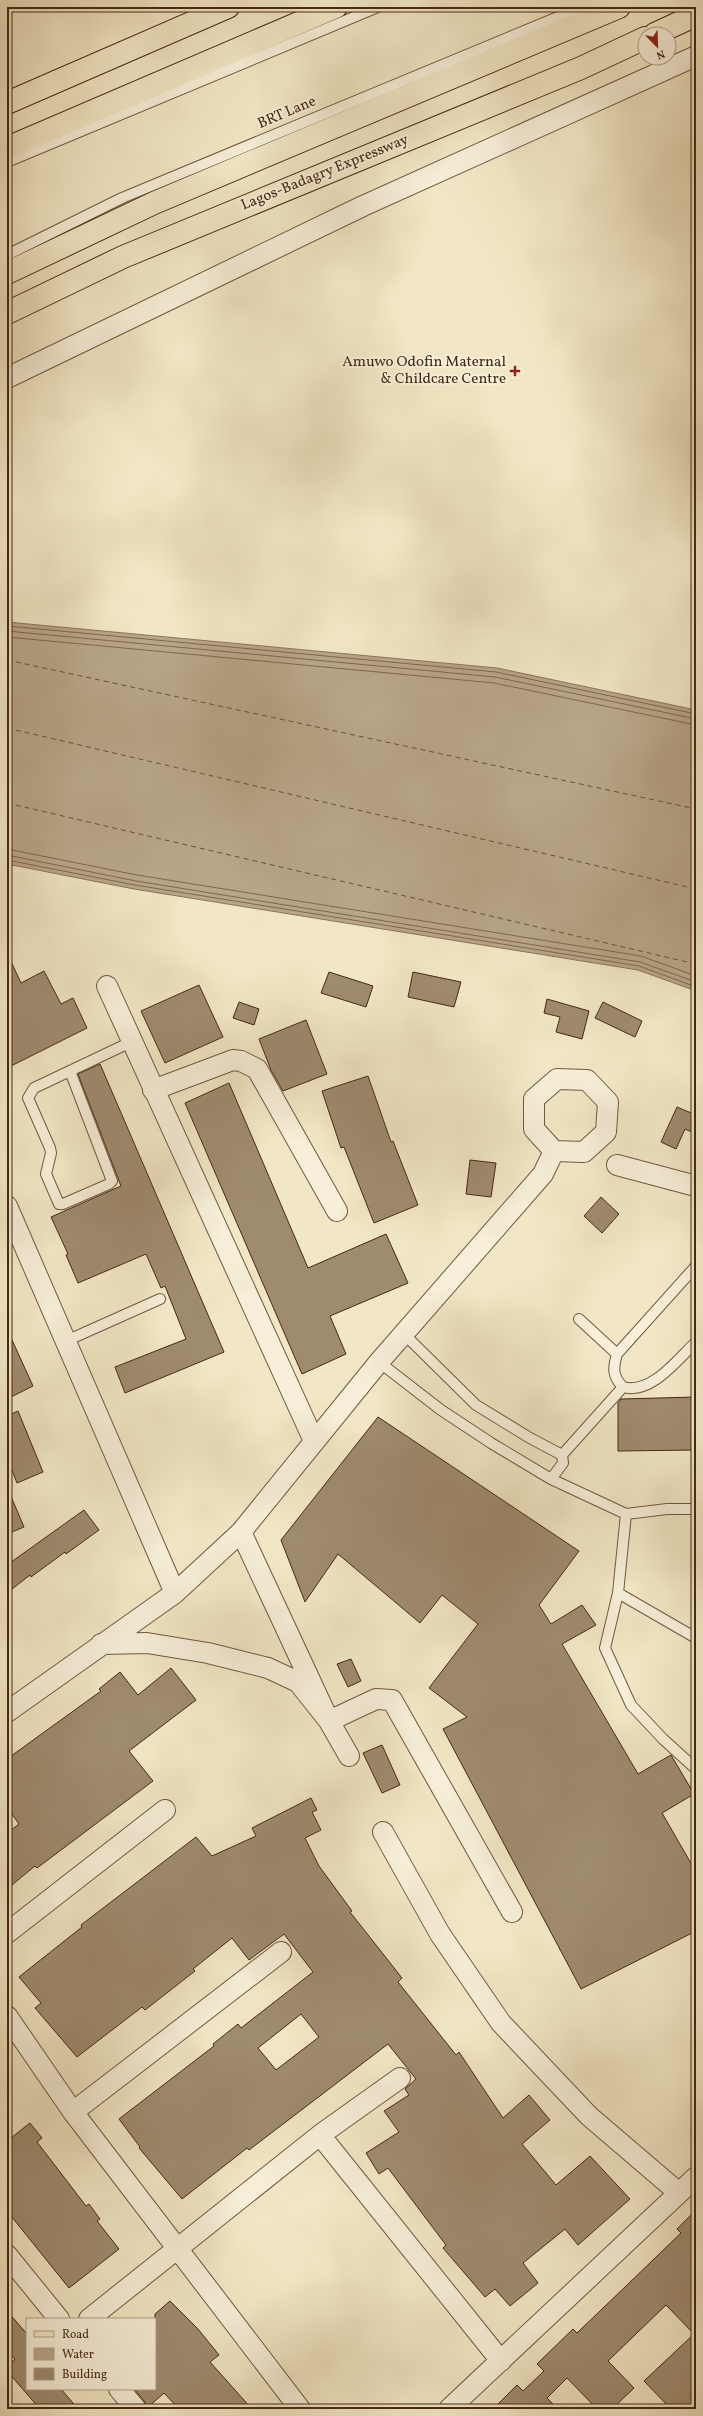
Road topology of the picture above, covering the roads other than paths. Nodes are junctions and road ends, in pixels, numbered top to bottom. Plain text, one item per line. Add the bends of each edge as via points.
1 (228, 7) edge
2 (336, 7) edge
3 (378, 7) edge
4 (582, 7) edge
5 (619, 7) edge
6 (696, 15) edge
7 (672, 26) edge
8 (637, 42) edge
9 (696, 56) edge
10 (7, 103) edge
11 (7, 148) edge
12 (7, 162) edge
13 (7, 255) edge
14 (7, 273) edge
15 (7, 313) edge
16 (7, 378) edge
17 (106, 986) dead end
18 (131, 1042) junction
19 (70, 1071) junction
20 (153, 1090) junction
21 (554, 1151) dead end
22 (616, 1165) dead end
23 (696, 1186) edge
24 (337, 1211) dead end
25 (9, 1217) edge
26 (696, 1266) edge
27 (160, 1299) dead end
28 (579, 1319) dead end
29 (404, 1334) junction
30 (66, 1341) junction
31 (696, 1342) edge
32 (617, 1354) junction
33 (379, 1362) junction
34 (623, 1387) junction
35 (314, 1441) junction
36 (562, 1455) junction
37 (551, 1479) junction
38 (696, 1509) edge
39 (626, 1514) junction
40 (241, 1532) junction
41 (175, 1593) junction
42 (618, 1593) junction
43 (696, 1638) edge
44 (101, 1644) junction
45 (7, 1712) edge
46 (329, 1720) junction
47 (349, 1756) dead end
48 (696, 1769) edge
49 (165, 1810) dead end
50 (383, 1832) dead end
51 (512, 1912) dead end
52 (7, 1933) edge
53 (281, 1952) dead end
54 (7, 2016) edge
55 (400, 2078) dead end
56 (73, 2112) junction
57 (320, 2136) junction
58 (696, 2177) edge
59 (679, 2193) junction
60 (179, 2248) junction
61 (7, 2255) edge
62 (58, 2318) edge
63 (90, 2318) edge
64 (501, 2361) junction
65 (119, 2390) edge
66 (136, 2409) edge
67 (300, 2409) edge
68 (449, 2409) edge

1 - 10 main road
2 - 11 main road
3 - 12 lane
4 - 13 lane, BRT Lane via 122,198
5 - 14 main road via 154,203
6 - 7 main road
8 - 15 main road, Lagos-Badagry Expressway via 581,68 123,257
9 - 16 street via 363,206
17 - 18 street
18 - 19 lane
18 - 20 street
19 - 19 lane via 112,1181 58,1204 46,1179 50,1148 28,1098 34,1088
20 - 24 street via 233,1060 257,1069
20 - 35 street
21 - 29 street via 543,1174
22 - 23 street
25 - 30 street
26 - 32 lane
27 - 30 lane
28 - 32 lane
29 - 33 street
29 - 36 lane via 476,1405
30 - 41 street
31 - 34 lane via 651,1383 640,1389
32 - 34 lane via 615,1379
33 - 35 street
33 - 37 lane via 441,1410
34 - 36 lane
35 - 40 street
36 - 37 lane via 563,1464
37 - 39 lane
38 - 39 lane via 667,1509
39 - 42 lane
40 - 41 street
40 - 46 street
41 - 44 street
42 - 43 lane
42 - 48 lane via 605,1648 631,1705
44 - 45 street
44 - 46 street via 147,1642 208,1653 268,1668 298,1682
46 - 47 street
46 - 51 street via 376,1699 392,1700
49 - 52 street
50 - 59 street via 440,1934 501,2023 589,2116
53 - 56 street
54 - 56 street
55 - 57 street
56 - 60 street
57 - 60 street
57 - 64 street
58 - 59 street
59 - 64 street
60 - 63 street
60 - 67 street
61 - 62 street
64 - 68 street
65 - 66 street

